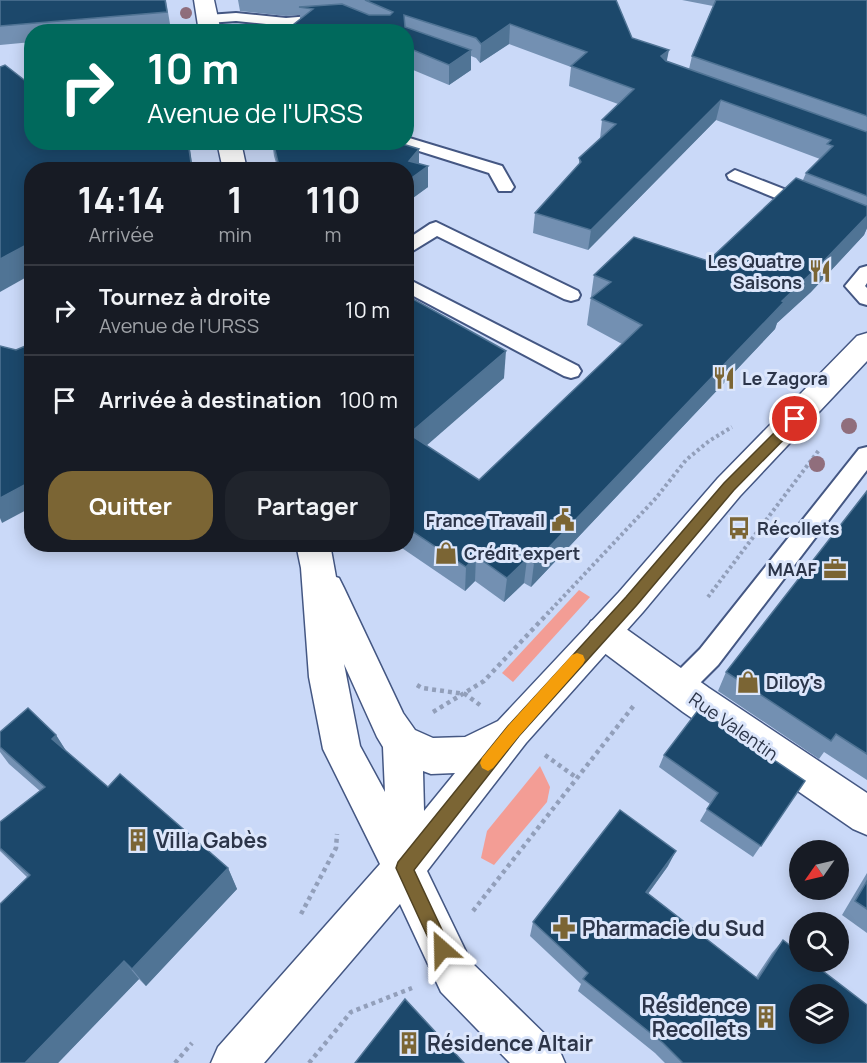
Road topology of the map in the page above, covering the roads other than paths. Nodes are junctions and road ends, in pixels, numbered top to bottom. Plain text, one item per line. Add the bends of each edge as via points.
1 (207, 17) edge
2 (364, 24) edge
3 (414, 144) edge
4 (735, 175) dead end
5 (506, 187) dead end
6 (782, 194) junction
7 (818, 208) edge
8 (766, 210) edge
9 (414, 243) edge
10 (867, 272) edge
11 (414, 288) edge
12 (571, 296) dead end
13 (867, 299) edge
14 (867, 343) edge
15 (571, 371) dead end
16 (867, 455) edge
17 (315, 556) edge
18 (603, 633) junction
19 (679, 687) junction
20 (414, 729) junction
21 (513, 731) junction
22 (867, 816) edge
23 (404, 868) junction
24 (234, 1063) edge
25 (542, 1063) edge

1 - 2 lane via 286,22 346,17
3 - 5 lane via 496,170
4 - 6 lane
6 - 7 lane
6 - 8 lane
9 - 12 lane via 436,228
10 - 13 lane via 854,286
11 - 15 lane
14 - 18 main road via 729,487
16 - 19 lane via 709,657
17 - 20 main road via 390,725
17 - 23 main road via 327,677 342,749
18 - 19 main road, Rue Valentin
18 - 21 main road
19 - 22 main road, Rue Valentin
20 - 21 main road via 431,756 469,755
20 - 23 main road via 405,782
21 - 23 main road
23 - 24 main road
23 - 25 main road via 456,977

